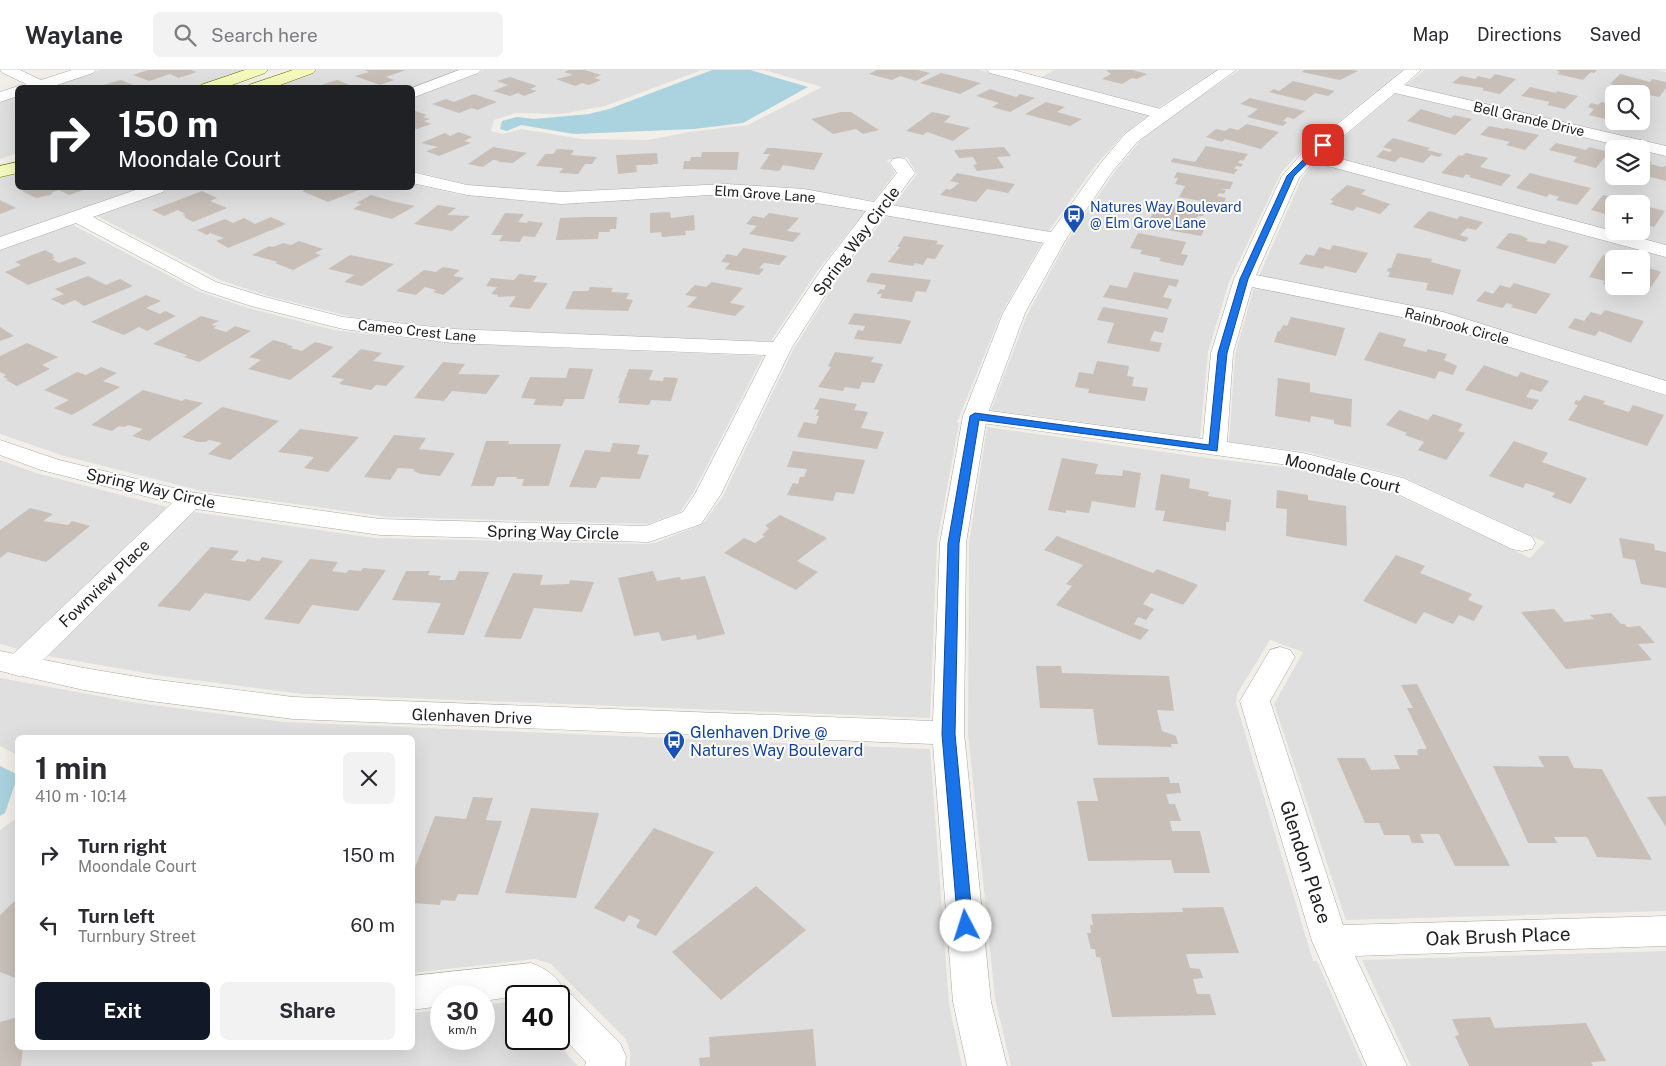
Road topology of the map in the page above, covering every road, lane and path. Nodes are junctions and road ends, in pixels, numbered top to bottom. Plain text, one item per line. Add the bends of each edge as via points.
1 (8, 70) edge
2 (88, 70) edge
3 (260, 70) edge
4 (308, 70) edge
5 (473, 70) edge
6 (995, 70) edge
7 (1042, 70) edge
8 (1228, 70) edge
9 (1413, 70) edge
10 (1027, 78) junction
11 (33, 85) edge
12 (38, 85) edge
13 (216, 85) edge
14 (264, 85) edge
15 (1391, 87) junction
16 (15, 92) edge
17 (415, 92) edge
18 (0, 96) edge
19 (1162, 114) junction
20 (1666, 151) edge
21 (1309, 156) junction
22 (899, 162) dead end
23 (15, 167) edge
24 (0, 172) edge
25 (415, 178) edge
26 (152, 190) edge
27 (880, 208) junction
28 (77, 216) junction
29 (1056, 239) junction
30 (0, 244) edge
31 (1666, 251) edge
32 (1244, 279) junction
33 (780, 349) junction
34 (1666, 388) edge
35 (975, 416) junction
36 (0, 447) edge
37 (1214, 449) junction
38 (190, 500) junction
39 (1522, 543) dead end
40 (1280, 657) dead end
41 (9, 663) edge
42 (948, 734) junction
43 (1666, 931) edge
44 (1330, 941) junction
45 (538, 985) edge
46 (415, 993) edge
47 (570, 1018) edge
48 (605, 1066) edge
49 (987, 1066) edge
50 (1387, 1066) edge

1 - 11 street
2 - 12 street
3 - 13 main road
4 - 14 main road
5 - 17 street
6 - 10 street
7 - 10 street
8 - 19 street
9 - 15 street
10 - 19 street
15 - 20 street, Bell Grande Drive
15 - 21 street
16 - 18 street
19 - 29 street via 1132,138 1106,168
21 - 31 street
21 - 32 street via 1291,176
22 - 27 street, Spring Way Circle via 906,173
23 - 24 main road
25 - 27 street, Elm Grove Lane via 467,190 562,198 726,189 804,195
26 - 28 street
27 - 29 street, Elm Grove Lane
27 - 33 street, Spring Way Circle via 830,271
28 - 30 street
28 - 33 street, Cameo Crest Lane via 209,286 344,324 452,336
29 - 35 street via 1014,313
32 - 34 street, Rainbrook Circle via 1434,317
32 - 37 street via 1222,353
33 - 38 street, Spring Way Circle via 708,494 692,518 649,534 380,527
35 - 37 street, Moondale Court
35 - 42 street via 953,543
36 - 38 street, Spring Way Circle via 50,464
37 - 39 street, Moondale Court via 1303,460 1394,483
38 - 41 street, Fownview Place
40 - 44 street, Glendon Place via 1255,701
41 - 42 street, Glenhaven Drive via 150,690 293,708
42 - 49 street via 972,1002
43 - 44 street, Oak Brush Place
44 - 50 street, Glendon Place
45 - 46 street via 532,979
47 - 48 street via 606,1056

